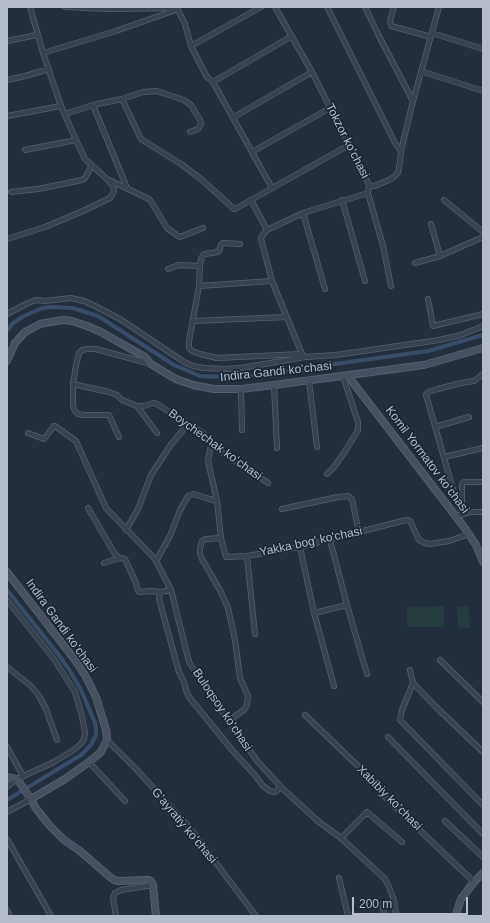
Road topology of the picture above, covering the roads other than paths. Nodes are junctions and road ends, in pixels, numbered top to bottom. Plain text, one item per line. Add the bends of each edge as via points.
1 (30, 7) edge
2 (65, 7) edge
3 (178, 7) edge
4 (261, 7) edge
5 (275, 7) edge
6 (327, 7) edge
7 (366, 7) edge
8 (394, 7) edge
9 (439, 7) edge
10 (37, 34) junction
11 (431, 35) junction
12 (292, 36) junction
13 (7, 40) edge
14 (192, 46) junction
15 (483, 50) edge
16 (43, 53) junction
17 (48, 69) junction
18 (421, 71) junction
19 (312, 72) junction
20 (7, 80) edge
21 (213, 82) junction
22 (483, 91) edge
23 (122, 99) junction
24 (413, 101) junction
25 (94, 105) junction
26 (61, 106) junction
27 (330, 108) junction
28 (65, 114) junction
29 (7, 116) edge
30 (234, 117) junction
31 (190, 132) dead end
32 (76, 140) junction
33 (348, 145) junction
34 (25, 150) dead end
35 (401, 151) junction
36 (252, 152) junction
37 (92, 165) junction
38 (108, 180) junction
39 (369, 187) junction
40 (127, 188) junction
41 (272, 188) junction
42 (11, 192) dead end
43 (368, 193) junction
44 (251, 200) junction
45 (342, 200) junction
46 (444, 200) dead end
47 (303, 213) junction
48 (430, 224) dead end
49 (203, 228) dead end
50 (267, 230) junction
51 (483, 232) edge
52 (483, 237) edge
53 (7, 239) edge
54 (240, 244) dead end
55 (440, 256) junction
56 (415, 263) dead end
57 (200, 266) junction
58 (168, 269) dead end
59 (272, 281) junction
60 (365, 281) dead end
61 (199, 286) junction
62 (391, 286) dead end
63 (325, 289) dead end
64 (428, 299) dead end
65 (7, 314) edge
66 (483, 314) edge
67 (288, 317) junction
68 (193, 321) junction
69 (483, 326) edge
70 (483, 348) edge
71 (303, 356) junction
72 (7, 361) edge
73 (151, 364) junction
74 (483, 374) edge
75 (346, 376) junction
76 (309, 381) junction
77 (73, 384) junction
78 (274, 385) junction
79 (241, 389) junction
80 (137, 406) junction
81 (469, 417) dead end
82 (188, 424) junction
83 (435, 426) junction
84 (242, 430) dead end
85 (28, 433) dead end
86 (157, 433) dead end
87 (119, 437) dead end
88 (211, 445) junction
89 (317, 447) dead end
90 (277, 448) dead end
91 (483, 448) edge
92 (444, 457) junction
93 (327, 474) dead end
94 (483, 482) edge
95 (268, 483) dead end
96 (218, 501) junction
97 (88, 508) dead end
98 (282, 509) dead end
99 (483, 512) edge
100 (460, 513) junction
101 (126, 530) junction
102 (359, 533) junction
103 (469, 534) junction
104 (221, 538) junction
105 (330, 540) junction
106 (300, 547) junction
107 (247, 556) junction
108 (120, 558) junction
109 (156, 561) junction
110 (483, 562) edge
111 (104, 563) dead end
112 (7, 572) edge
113 (171, 590) junction
114 (160, 592) junction
115 (7, 600) edge
116 (347, 605) junction
117 (314, 613) junction
118 (255, 634) dead end
119 (440, 660) dead end
120 (7, 667) edge
121 (410, 670) dead end
122 (367, 674) dead end
123 (413, 684) junction
124 (334, 686) dead end
125 (483, 702) edge
126 (305, 715) dead end
127 (228, 721) junction
128 (388, 736) dead end
129 (57, 740) dead end
130 (107, 740) junction
131 (7, 747) edge
132 (483, 752) edge
133 (89, 762) junction
134 (14, 779) edge
135 (7, 787) edge
136 (281, 787) junction
137 (30, 797) junction
138 (125, 801) dead end
139 (483, 805) edge
140 (7, 812) edge
141 (445, 821) dead end
142 (483, 834) edge
143 (342, 838) junction
144 (7, 839) edge
145 (402, 842) dead end
146 (483, 857) edge
147 (483, 874) edge
148 (339, 878) dead end
149 (474, 882) junction
150 (153, 885) junction
151 (382, 904) dead end
152 (7, 910) edge
153 (10, 916) edge
154 (51, 916) edge
155 (116, 916) edge
156 (156, 916) edge
157 (256, 916) edge
158 (348, 916) edge
159 (385, 916) edge
160 (396, 916) edge
161 (457, 916) edge

1 - 10 street
2 - 3 street
3 - 14 street
3 - 16 street via 173,11
4 - 14 street
5 - 12 street, Tokzor koʻchasi
6 - 35 street
7 - 24 street via 378,36
8 - 11 street via 391,26
9 - 11 street
10 - 13 street
10 - 16 street
11 - 15 street
11 - 18 street
12 - 19 street, Tokzor koʻchasi
12 - 21 street
14 - 21 street via 207,77
16 - 17 street
17 - 20 street
17 - 26 street
18 - 22 street
18 - 24 street
19 - 27 street, Tokzor koʻchasi
19 - 30 street
21 - 30 street
23 - 25 street
23 - 31 street via 150,91 184,100 191,105 201,124 198,129
23 - 44 street via 142,140 201,179 234,209
24 - 35 street
25 - 28 street
25 - 40 street
26 - 28 street
26 - 29 street
27 - 33 street, Tokzor koʻchasi
27 - 36 street
28 - 32 street
30 - 36 street
32 - 34 street
32 - 37 street via 85,159
33 - 39 street, Tokzor koʻchasi
33 - 41 street
35 - 39 street via 398,173 382,183
36 - 41 street
37 - 38 street
37 - 42 street via 85,178 78,181
38 - 40 street
38 - 53 street via 114,191 110,198 83,212
39 - 43 street, Tokzor koʻchasi
40 - 49 street via 149,199 167,228 178,236
41 - 44 street
43 - 45 street
43 - 62 street, Tokzor koʻchasi
44 - 50 street
45 - 47 street
45 - 60 street
46 - 51 street
47 - 50 street
47 - 63 street
48 - 55 street
50 - 59 street via 261,239
52 - 55 street
54 - 57 street via 223,243 218,252 203,255
55 - 56 street
57 - 58 street via 179,265
57 - 61 street
59 - 61 street
59 - 67 street
61 - 68 street
64 - 66 street via 433,326
65 - 71 street via 36,300 71,298 84,301 126,323 184,362 203,368 242,368
67 - 68 street
67 - 71 street
68 - 71 street via 189,348 200,354 217,358
69 - 71 street via 439,340 336,355
70 - 75 street, Indira Gandi koʻchasi via 424,365
72 - 73 street, Indira Gandi koʻchasi via 15,343 25,332 40,324 64,320 101,332 145,357
73 - 77 street via 96,349 82,350 79,353
73 - 79 street, Indira Gandi koʻchasi via 169,375 202,388
74 - 83 street via 474,381 428,392 426,395
75 - 76 street, Indira Gandi koʻchasi
75 - 93 street via 358,430
75 - 100 street, Komil Yormatov koʻchasi
76 - 78 street, Indira Gandi koʻchasi
76 - 89 street
77 - 80 street via 109,392
77 - 87 street via 74,409 78,414 109,415
78 - 79 street, Indira Gandi koʻchasi
78 - 90 street
79 - 84 street
80 - 82 street, Boychechak koʻchasi via 157,404
80 - 86 street
81 - 83 street
82 - 88 street, Boychechak koʻchasi via 203,433
82 - 101 street via 151,475 138,509
83 - 92 street
85 - 101 street, Buloqsoy koʻchasi via 44,439 55,426 76,441 106,508
88 - 95 street, Boychechak koʻchasi
88 - 96 street, Yakka bog' ko'chasi via 208,461
91 - 92 street
92 - 100 street
94 - 100 street via 462,484
96 - 104 street, Yakka bog' ko'chasi
96 - 109 street via 194,494 188,496
97 - 108 street via 112,550
98 - 102 street via 348,496 352,499
99 - 100 street
100 - 103 street, Komil Yormatov koʻchasi
101 - 109 street, Buloqsoy koʻchasi
102 - 103 street, Yakka bog' ko'chasi via 408,520 419,540 424,543 450,541
102 - 105 street, Yakka bog' ko'chasi
103 - 110 street, Komil Yormatov koʻchasi
104 - 107 street, Yakka bog' ko'chasi via 226,557
104 - 127 street via 202,541 200,554 228,608 240,678 248,696 244,710
105 - 106 street, Yakka bog' ko'chasi
105 - 116 street
106 - 107 street, Yakka bog' ko'chasi
106 - 117 street
107 - 118 street
108 - 111 street
108 - 114 street via 125,559 139,592
109 - 113 street, Buloqsoy koʻchasi
112 - 130 street, Indira Gandi koʻchasi via 85,675 96,697
113 - 114 street
113 - 127 street, Buloqsoy koʻchasi via 189,662
114 - 136 street via 159,600 179,672 189,697 263,786 276,792
115 - 134 street via 54,659 75,692 85,733 81,744 72,751 54,762
116 - 117 street
116 - 122 street
117 - 124 street
119 - 125 street
120 - 129 street via 32,686 39,696
121 - 123 street
123 - 132 street
123 - 139 street via 400,720
126 - 149 street, Xabibiy koʻchasi via 360,768 386,798
127 - 136 street, Buloqsoy koʻchasi via 258,762
128 - 142 street
130 - 133 street via 101,752
130 - 157 street, Gʻayratiy koʻchasi via 188,827
131 - 134 street
133 - 137 street via 65,779
133 - 138 street
134 - 135 street
134 - 137 street
136 - 143 street, Buloqsoy koʻchasi via 319,822
137 - 140 street
137 - 150 street via 49,825 64,840 114,880 149,880
141 - 146 street
143 - 145 street via 367,812
143 - 160 street, Buloqsoy koʻchasi via 385,879 394,900
144 - 154 street
147 - 149 street
148 - 158 street
149 - 161 street via 461,899
150 - 155 street via 115,893 113,898
150 - 156 street
151 - 159 street
152 - 153 street

